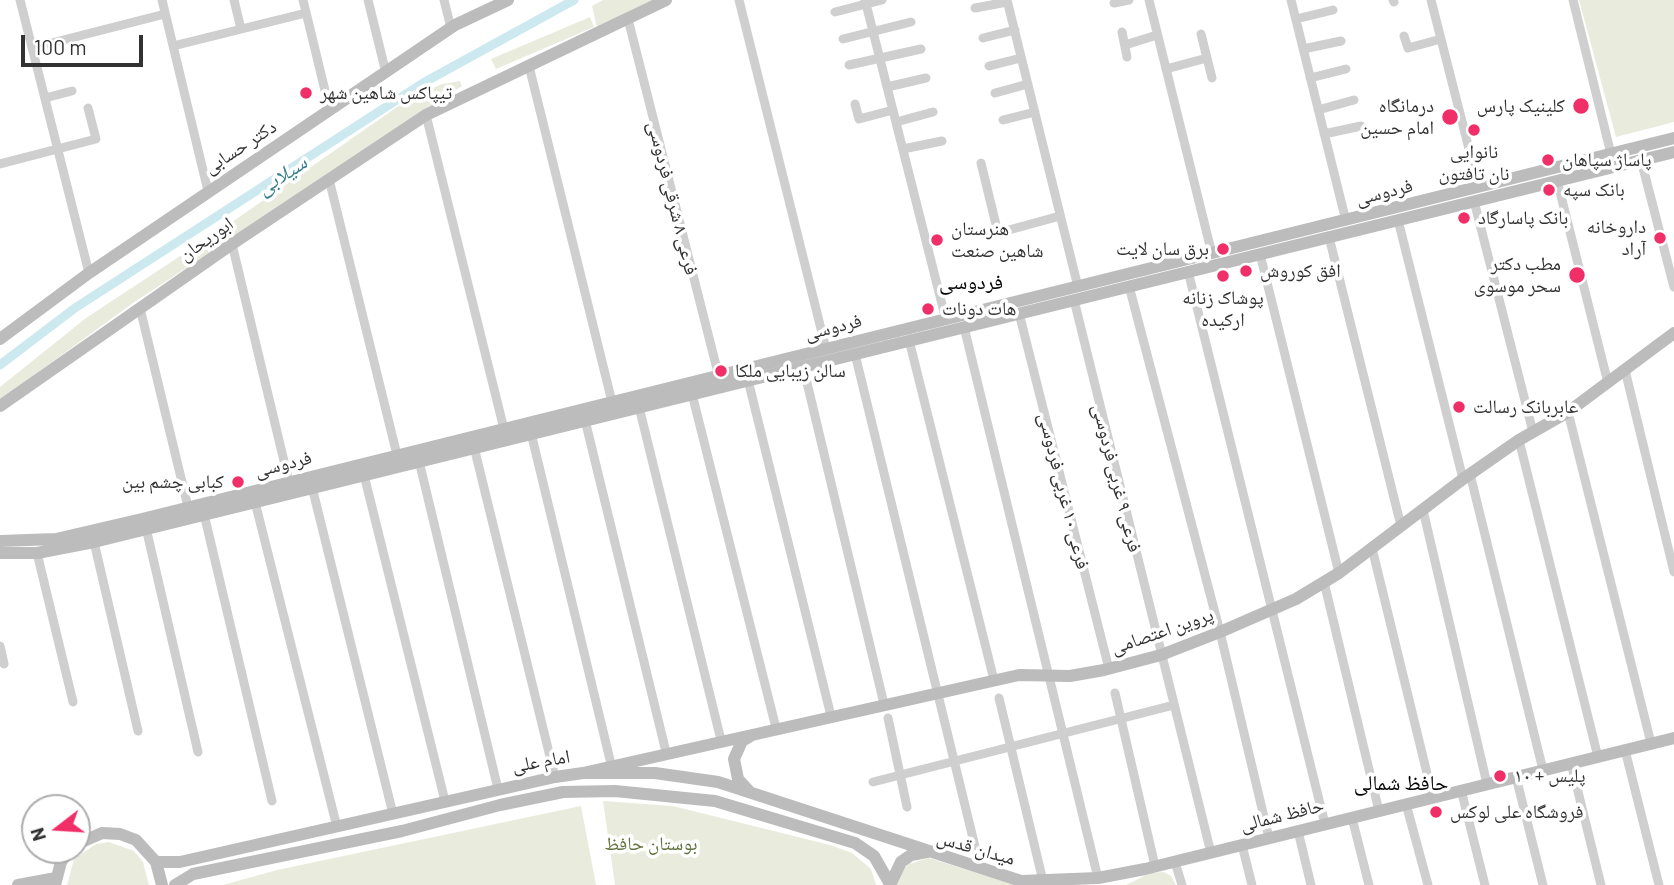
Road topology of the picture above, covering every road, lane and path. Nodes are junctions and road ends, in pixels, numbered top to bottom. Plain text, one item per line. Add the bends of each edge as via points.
1 (20, 0) edge
2 (162, 0) edge
3 (234, 0) edge
4 (303, 0) edge
5 (368, 0) edge
6 (444, 0) edge
7 (508, 0) edge
8 (666, 0) edge
9 (739, 0) edge
10 (882, 0) edge
11 (1129, 0) edge
12 (1150, 0) edge
13 (1291, 0) edge
14 (1431, 0) edge
15 (1573, 0) edge
16 (1007, 1) edge
17 (866, 2) edge
18 (1114, 3) dead end
19 (975, 8) dead end
20 (1333, 10) dead end
21 (835, 12) dead end
22 (306, 13) junction
23 (165, 14) junction
24 (628, 19) junction
25 (1296, 19) junction
26 (911, 22) dead end
27 (451, 28) junction
28 (241, 29) junction
29 (1015, 30) junction
30 (873, 32) junction
31 (1122, 32) dead end
32 (1201, 34) dead end
33 (1157, 35) junction
34 (1404, 36) dead end
35 (983, 37) dead end
36 (843, 39) dead end
37 (1441, 39) junction
38 (1341, 41) dead end
39 (1125, 44) junction
40 (173, 46) junction
41 (32, 48) junction
42 (921, 49) dead end
43 (1303, 49) junction
44 (1127, 57) dead end
45 (880, 58) junction
46 (1021, 58) junction
47 (1207, 58) junction
48 (849, 65) dead end
49 (529, 66) junction
50 (989, 66) dead end
51 (1166, 69) junction
52 (1346, 69) dead end
53 (386, 73) junction
54 (926, 78) dead end
55 (1212, 78) dead end
56 (1310, 78) junction
57 (1028, 84) junction
58 (887, 87) junction
59 (72, 91) dead end
60 (995, 93) dead end
61 (45, 98) junction
62 (1354, 100) dead end
63 (855, 104) dead end
64 (88, 108) dead end
65 (893, 110) junction
66 (1318, 110) junction
67 (330, 111) junction
68 (933, 112) dead end
69 (1035, 112) junction
70 (426, 115) junction
71 (1003, 120) dead end
72 (896, 122) junction
73 (1361, 126) dead end
74 (1325, 134) junction
75 (1674, 138) edge
76 (942, 141) dead end
77 (58, 149) junction
78 (903, 149) junction
79 (1674, 152) edge
80 (1611, 155) junction
81 (1641, 160) junction
82 (981, 163) dead end
83 (0, 164) edge
84 (329, 179) junction
85 (1557, 180) junction
86 (1479, 188) junction
87 (208, 191) junction
88 (1474, 201) junction
89 (1060, 216) junction
90 (1398, 220) junction
91 (1346, 222) junction
92 (1329, 237) junction
93 (232, 244) junction
94 (1212, 254) junction
95 (1260, 254) junction
96 (1188, 271) junction
97 (89, 272) junction
98 (1155, 274) junction
99 (1129, 286) junction
100 (1674, 287) edge
101 (1076, 294) junction
102 (140, 308) junction
103 (1019, 313) junction
104 (946, 320) junction
105 (964, 327) junction
106 (1674, 333) edge
107 (0, 339) edge
108 (909, 340) junction
109 (826, 349) junction
110 (855, 354) junction
111 (803, 366) junction
112 (1625, 370) junction
113 (719, 377) junction
114 (748, 380) junction
115 (1608, 383) junction
116 (692, 394) junction
117 (612, 402) junction
118 (0, 406) edge
119 (639, 407) junction
120 (1568, 412) junction
121 (585, 420) junction
122 (504, 429) junction
123 (1533, 432) junction
124 (531, 433) junction
125 (1519, 440) junction
126 (474, 447) junction
127 (439, 450) junction
128 (397, 455) junction
129 (419, 461) junction
130 (364, 475) junction
131 (1466, 477) junction
132 (289, 482) junction
133 (312, 487) junction
134 (255, 502) junction
135 (188, 507) junction
136 (1423, 510) junction
137 (204, 514) junction
138 (1401, 526) junction
139 (146, 528) junction
140 (93, 537) junction
141 (0, 541) edge
142 (1372, 548) junction
143 (0, 553) edge
144 (37, 553) junction
145 (1674, 572) edge
146 (1339, 573) junction
147 (1324, 582) junction
148 (1272, 610) junction
149 (1220, 632) junction
150 (0, 646) edge
151 (1161, 655) junction
152 (4, 664) dead end
153 (1109, 669) junction
154 (1048, 676) junction
155 (994, 680) junction
156 (939, 692) junction
157 (1115, 693) dead end
158 (999, 698) dead end
159 (73, 702) dead end
160 (884, 704) junction
161 (1174, 705) junction
162 (831, 716) junction
163 (888, 719) dead end
164 (1121, 719) junction
165 (776, 728) junction
166 (138, 731) dead end
167 (755, 732) junction
168 (1062, 733) junction
169 (1674, 738) edge
170 (728, 739) junction
171 (1651, 743) junction
172 (1010, 746) junction
173 (1625, 750) junction
174 (198, 752) dead end
175 (666, 752) junction
176 (1598, 757) junction
177 (955, 760) junction
178 (1571, 763) junction
179 (611, 764) junction
180 (1543, 770) junction
181 (583, 773) junction
182 (900, 775) junction
183 (555, 777) junction
184 (1516, 777) junction
185 (873, 782) dead end
186 (1487, 784) junction
187 (498, 789) junction
188 (1461, 790) junction
189 (752, 793) junction
190 (1433, 798) junction
191 (272, 801) dead end
192 (440, 802) junction
193 (1406, 804) junction
194 (907, 807) dead end
195 (1379, 811) junction
196 (399, 813) junction
197 (1352, 818) junction
198 (440, 821) junction
199 (1325, 824) junction
200 (337, 827) junction
201 (402, 831) junction
202 (1298, 831) junction
203 (883, 836) junction
204 (91, 838) edge
205 (1269, 838) junction
206 (1242, 845) junction
207 (931, 852) junction
208 (1211, 853) junction
209 (874, 856) junction
210 (156, 862) junction
211 (180, 862) junction
212 (1175, 862) junction
213 (60, 864) edge
214 (980, 867) junction
215 (1150, 868) junction
216 (1098, 878) junction
217 (1043, 881) junction
218 (55, 882) edge
219 (1023, 883) edge
220 (38, 884) edge
221 (177, 884) edge
222 (890, 884) edge
223 (18, 885) edge
224 (162, 885) edge
225 (1110, 885) edge
226 (1182, 885) edge
227 (1252, 885) edge
228 (1311, 885) edge
229 (1369, 885) edge
230 (1428, 885) edge
231 (1485, 885) edge
232 (1543, 885) edge
233 (1601, 885) edge
234 (1659, 885) edge

1 - 41 street
2 - 23 street
3 - 28 street
4 - 22 street
5 - 53 street
6 - 27 street
7 - 27 main road, دکتر حسابی
8 - 24 main road, ابوریحان
9 - 109 street
10 - 17 street
11 - 18 street
12 - 33 street
13 - 25 street
14 - 37 street
15 - 80 street
16 - 19 street
16 - 29 street, فرعی ۹ غربی فردوسی
17 - 21 street
17 - 30 street
20 - 25 street
22 - 28 street
22 - 67 street
23 - 40 street
23 - 41 street
24 - 49 main road, ابوریحان
24 - 113 street, فرعی ۸ شرقی فردوسی
25 - 43 street
26 - 30 street
27 - 53 main road, دکتر حسابی
28 - 40 street
29 - 35 street
29 - 46 street, فرعی ۹ غربی فردوسی
30 - 36 street
30 - 45 street
31 - 39 street
32 - 47 street
33 - 39 street
33 - 51 street
34 - 37 street via 1408,48
37 - 86 street
38 - 43 street
39 - 44 street
40 - 87 street
41 - 61 street
42 - 45 street
43 - 56 street
45 - 48 street
45 - 58 street
46 - 50 street
46 - 57 street, فرعی ۹ غربی فردوسی
47 - 51 street
47 - 55 street
49 - 70 main road, ابوریحان
49 - 117 street
51 - 94 street
52 - 56 street
53 - 67 main road, دکتر حسابی
54 - 58 street
56 - 66 street
57 - 60 street
57 - 69 street, فرعی ۹ غربی فردوسی
58 - 65 street
59 - 61 street
61 - 77 street
62 - 66 street
63 - 65 street via 859,119
64 - 77 street via 96,139
65 - 72 street
66 - 74 street
67 - 87 main road, دکتر حسابی
68 - 72 street
69 - 71 street
69 - 89 street, فرعی ۹ غربی فردوسی
70 - 84 main road, ابوریحان
70 - 122 street
72 - 78 street
73 - 74 street
74 - 91 street
75 - 80 main road, فردوسی
76 - 78 street
77 - 83 street
77 - 97 street
78 - 104 street
79 - 81 main road, فردوسی
80 - 86 main road, فردوسی
81 - 85 main road, فردوسی
81 - 100 street
82 - 89 street via 998,233
84 - 93 main road, ابوریحان
84 - 128 street
85 - 88 main road, فردوسی
85 - 115 street
86 - 91 main road, فردوسی
87 - 97 main road, دکتر حسابی
88 - 90 main road, فردوسی
88 - 123 street
89 - 101 street, فرعی ۹ غربی فردوسی
90 - 92 main road, فردوسی
90 - 131 street
91 - 94 main road, فردوسی
92 - 95 main road, فردوسی
92 - 138 street
93 - 102 main road, ابوریحان
93 - 132 street
94 - 98 main road, فردوسی
95 - 96 main road, فردوسی
95 - 146 street
96 - 98 main road, فردوسی
96 - 148 street
97 - 107 main road, دکتر حسابی
98 - 99 main road, فردوسی
98 - 101 main road, فردوسی
99 - 101 main road, فردوسی
99 - 149 street
101 - 103 main road, فردوسی
101 - 104 main road, فردوسی
101 - 151 street, فرعی ۹ غربی فردوسی
102 - 118 main road, ابوریحان
102 - 135 street
103 - 105 main road, فردوسی
103 - 153 street, فرعی ۱۰ غربی فردوسی
104 - 109 main road, فردوسی
105 - 108 main road, فردوسی
105 - 154 street
106 - 112 main road, پروین اعتصامی
108 - 110 main road, فردوسی
108 - 155 street
109 - 113 main road, فردوسی
110 - 111 main road, فردوسی
110 - 156 street
111 - 114 main road, فردوسی
111 - 160 street
112 - 115 main road, پروین اعتصامی
112 - 145 street
113 - 117 main road, فردوسی
114 - 116 main road, فردوسی
114 - 162 street
115 - 120 main road, پروین اعتصامی
116 - 119 main road, فردوسی
116 - 165 street
117 - 122 main road, فردوسی
119 - 121 main road, فردوسی
119 - 170 street
120 - 123 main road, پروین اعتصامی
120 - 171 street
121 - 124 main road, فردوسی
121 - 175 street
122 - 127 main road, فردوسی
123 - 125 main road, پروین اعتصامی
124 - 126 main road, فردوسی
124 - 179 street
125 - 131 main road, پروین اعتصامی
125 - 176 street
126 - 127 main road, فردوسی
126 - 183 street
127 - 128 main road, فردوسی
127 - 129 main road, فردوسی
128 - 132 main road, فردوسی
129 - 130 main road, فردوسی
129 - 187 street
130 - 133 main road, فردوسی
130 - 192 street
131 - 136 main road, پروین اعتصامی
131 - 180 street
132 - 135 main road, فردوسی
133 - 134 main road, فردوسی
133 - 196 street
134 - 137 main road, فردوسی
134 - 200 street
135 - 140 main road, فردوسی
136 - 138 main road, پروین اعتصامی
136 - 186 street
137 - 139 main road, فردوسی
137 - 191 street
138 - 142 main road, پروین اعتصامی
139 - 140 main road, فردوسی
139 - 174 street
140 - 141 main road, فردوسی
140 - 144 main road, فردوسی
140 - 166 street
142 - 146 main road, پروین اعتصامی
142 - 190 street
143 - 144 main road, فردوسی
144 - 159 street
146 - 147 main road, پروین اعتصامی
147 - 148 main road, پروین اعتصامی
147 - 195 street
148 - 149 main road, پروین اعتصامی
148 - 199 street
149 - 151 main road, پروین اعتصامی
149 - 205 street
150 - 152 street
151 - 153 main road, پروین اعتصامی
151 - 161 street, فرعی ۹ غربی فردوسی
153 - 154 main road, پروین اعتصامی
154 - 155 main road, پروین اعتصامی
154 - 168 street
155 - 156 main road, پروین اعتصامی
156 - 160 main road, پروین اعتصامی
156 - 177 street
157 - 164 street
158 - 172 street
160 - 162 main road, پروین اعتصامی
161 - 164 street
161 - 208 street, فرعی ۹ غربی فردوسی
162 - 165 main road, پروین اعتصامی
163 - 182 street
164 - 168 street
164 - 215 street
165 - 167 main road, پروین اعتصامی
167 - 170 main road, پروین اعتصامی
167 - 189 main road via 742,741 734,759 738,779
168 - 172 street
168 - 216 street
169 - 171 main road, حافظ شمالی
170 - 175 main road, پروین اعتصامی
171 - 173 main road, حافظ شمالی
172 - 177 street
172 - 217 street
173 - 176 main road, حافظ شمالی
173 - 234 street
175 - 179 main road, پروین اعتصامی
176 - 178 main road, حافظ شمالی
177 - 182 street
177 - 214 street
178 - 180 main road, حافظ شمالی
178 - 233 street
179 - 181 main road, پروین اعتصامی
180 - 184 main road, حافظ شمالی
181 - 183 main road, امام علی
181 - 189 main road, امام علی via 655,774 719,782
182 - 185 street
182 - 194 street
183 - 187 main road, امام علی
184 - 186 main road, حافظ شمالی
184 - 232 street
186 - 188 main road, حافظ شمالی
187 - 192 main road, امام علی
188 - 190 main road, حافظ شمالی
188 - 231 street
189 - 203 main road, امام علی
190 - 193 main road, حافظ شمالی
192 - 196 main road, امام علی
192 - 198 main road via 427,810 429,817
193 - 195 main road, حافظ شمالی
193 - 230 street
195 - 197 main road, حافظ شمالی
196 - 200 main road, امام علی
196 - 201 main road via 411,819
197 - 199 main road, حافظ شمالی
197 - 229 street
198 - 201 main road, امام علی
198 - 209 main road, امام علی via 563,792 615,791 715,801 758,811 855,843
199 - 202 main road, حافظ شمالی
200 - 211 main road, امام علی
201 - 221 main road, امام علی via 193,874
202 - 205 main road, حافظ شمالی
202 - 228 street
203 - 207 main road, امام علی
203 - 209 main road via 884,851
204 - 210 main road via 120,834 136,840
205 - 206 main road, حافظ شمالی
206 - 208 main road, حافظ شمالی
206 - 227 street
207 - 214 main road, میدان قدس
207 - 222 main road, میدان قدس via 901,862
208 - 212 main road, حافظ شمالی
209 - 222 main road
210 - 211 main road, امام علی
210 - 224 main road
211 - 221 main road via 165,872 168,880
212 - 215 main road, حافظ شمالی
212 - 226 street
213 - 218 main road
214 - 219 main road, میدان قدس
215 - 216 main road, حافظ شمالی
215 - 225 main road, حافظ شمالی
216 - 217 main road, حافظ شمالی
217 - 219 main road, حافظ شمالی
218 - 220 main road
220 - 223 main road

